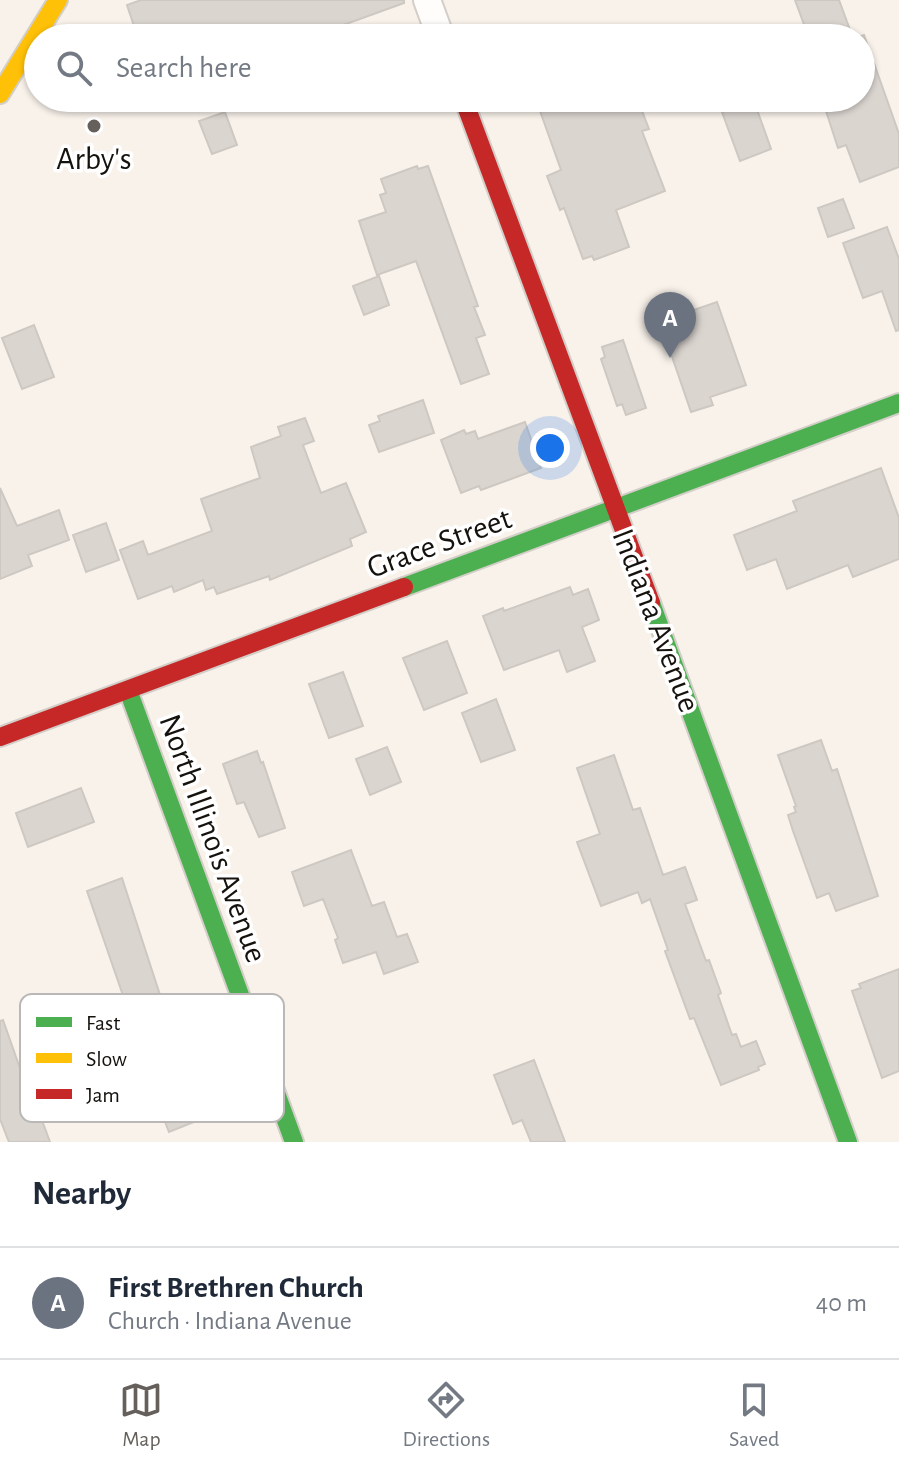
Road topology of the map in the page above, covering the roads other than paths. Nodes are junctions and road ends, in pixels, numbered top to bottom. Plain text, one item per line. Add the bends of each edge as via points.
1 (58, 0) edge
2 (427, 0) edge
3 (43, 24) edge
4 (436, 24) edge
5 (24, 55) edge
6 (0, 94) edge
7 (468, 112) edge
8 (899, 403) edge
9 (615, 509) junction
10 (128, 690) junction
11 (0, 737) edge
12 (240, 994) edge
13 (284, 1115) edge
14 (294, 1142) edge
15 (848, 1142) edge

1 - 3 street
2 - 4 street
5 - 6 street
7 - 9 street, Indiana Avenue
8 - 9 street, Grace Street
9 - 10 street, Grace Street
9 - 15 street, Indiana Avenue
10 - 11 street, Grace Street
10 - 12 street, North Illinois Avenue
13 - 14 street, North Illinois Avenue

